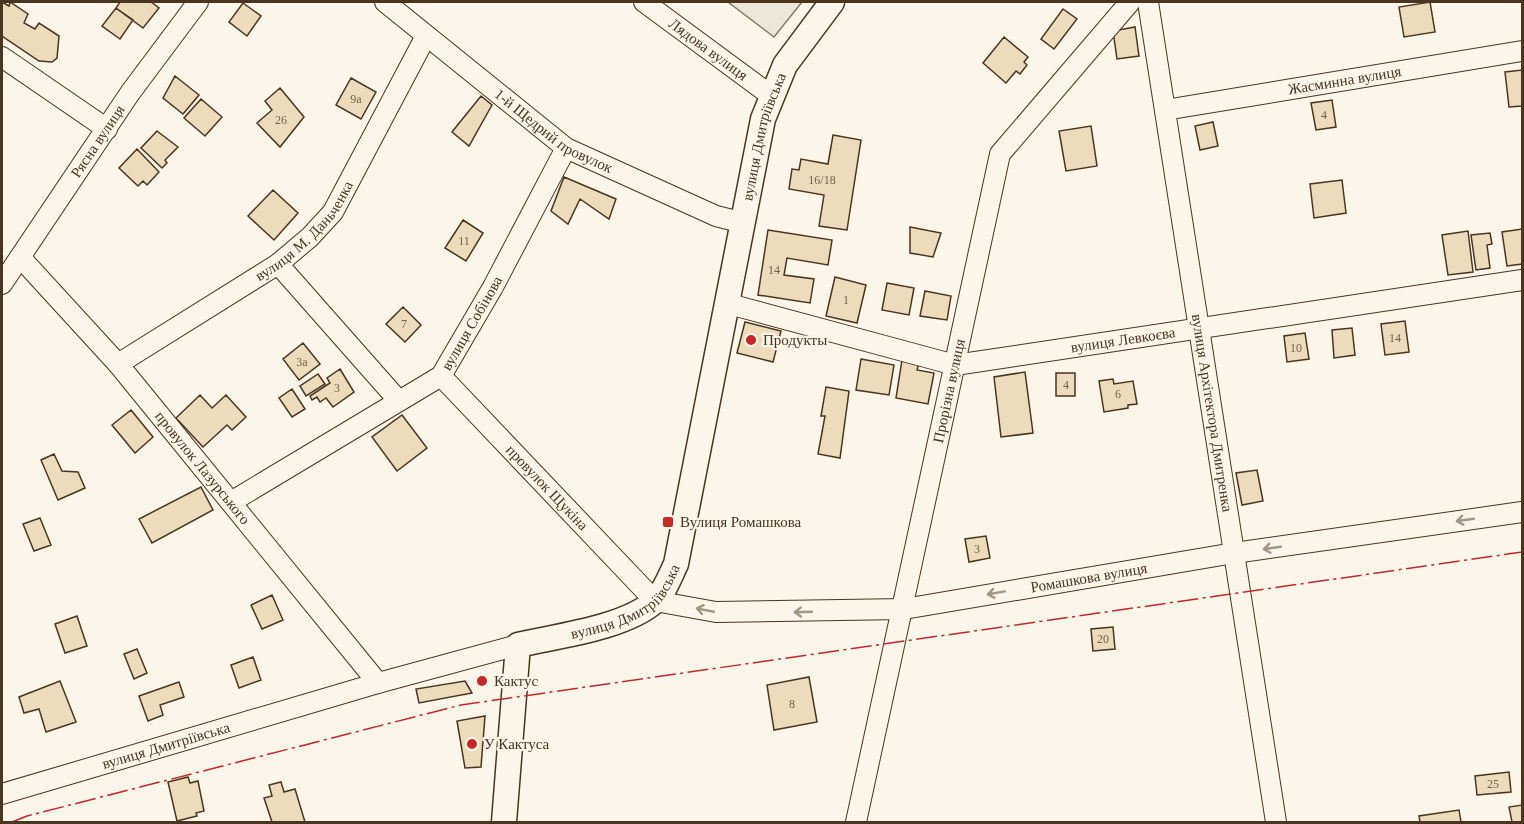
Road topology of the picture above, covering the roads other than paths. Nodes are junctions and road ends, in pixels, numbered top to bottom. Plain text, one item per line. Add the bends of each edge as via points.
1 (198, 2) edge
2 (385, 2) edge
3 (644, 2) edge
4 (832, 2) edge
5 (1130, 2) edge
6 (1148, 2) edge
7 (426, 36) junction
8 (1522, 51) edge
9 (2, 57) edge
10 (773, 97) junction
11 (1165, 110) junction
12 (107, 129) junction
13 (566, 148) junction
14 (744, 223) junction
15 (20, 258) junction
16 (278, 264) junction
17 (1522, 280) edge
18 (2, 284) edge
19 (729, 304) junction
20 (1199, 327) junction
21 (118, 364) junction
22 (955, 366) junction
23 (441, 376) junction
24 (398, 400) junction
25 (231, 502) junction
26 (1522, 512) edge
27 (1234, 554) junction
28 (655, 600) junction
29 (904, 609) junction
30 (518, 645) junction
31 (378, 683) junction
32 (2, 794) edge
33 (504, 822) edge
34 (856, 822) edge
35 (1276, 822) edge

1 - 12 street, Рясна вулиця
2 - 7 street, 1-й Щедрий провулок
3 - 10 street, Лядова вулиця
4 - 10 main road, вулиця Дмитріївська via 785,64
5 - 22 street, Прорізна вулиця via 1000,154
6 - 11 street, вулиця Архітектора Дмитренка
7 - 13 street, 1-й Щедрий провулок
7 - 16 street, вулиця М. Даньченка via 333,212
8 - 11 street, Жасминна вулиця
9 - 12 street
10 - 14 main road, вулиця Дмитріївська via 755,156
11 - 20 street, вулиця Архітектора Дмитренка
12 - 15 street, Рясна вулиця
13 - 14 street, 1-й Щедрий провулок via 716,216
13 - 23 street, вулиця Собінова
14 - 19 main road, вулиця Дмитріївська
15 - 18 street, Рясна вулиця
15 - 21 street, провулок Лазурського
16 - 21 street, вулиця М. Даньченка
16 - 24 street
17 - 20 street, вулиця Левкоєва
19 - 22 street, вулиця Левкоєва
19 - 28 main road, вулиця Дмитріївська via 676,564
20 - 22 street, вулиця Левкоєва
20 - 27 street, вулиця Архітектора Дмитренка
21 - 25 street, провулок Лазурського
22 - 29 street, Прорізна вулиця
23 - 24 street, вулиця Собінова
23 - 28 street, провулок Щукіна
24 - 25 street, вулиця Собінова
25 - 31 street, провулок Лазурського
26 -> 27 street, Ромашкова вулиця
27 -> 29 street, Ромашкова вулиця
27 - 35 street, вулиця Архітектора Дмитренка
29 -> 28 street, Ромашкова вулиця via 716,612
28 - 30 main road, вулиця Дмитріївська via 613,622
29 - 34 street, Прорізна вулиця
30 - 31 street, вулиця Дмитріївська
30 - 33 main road
31 - 32 street, вулиця Дмитріївська

